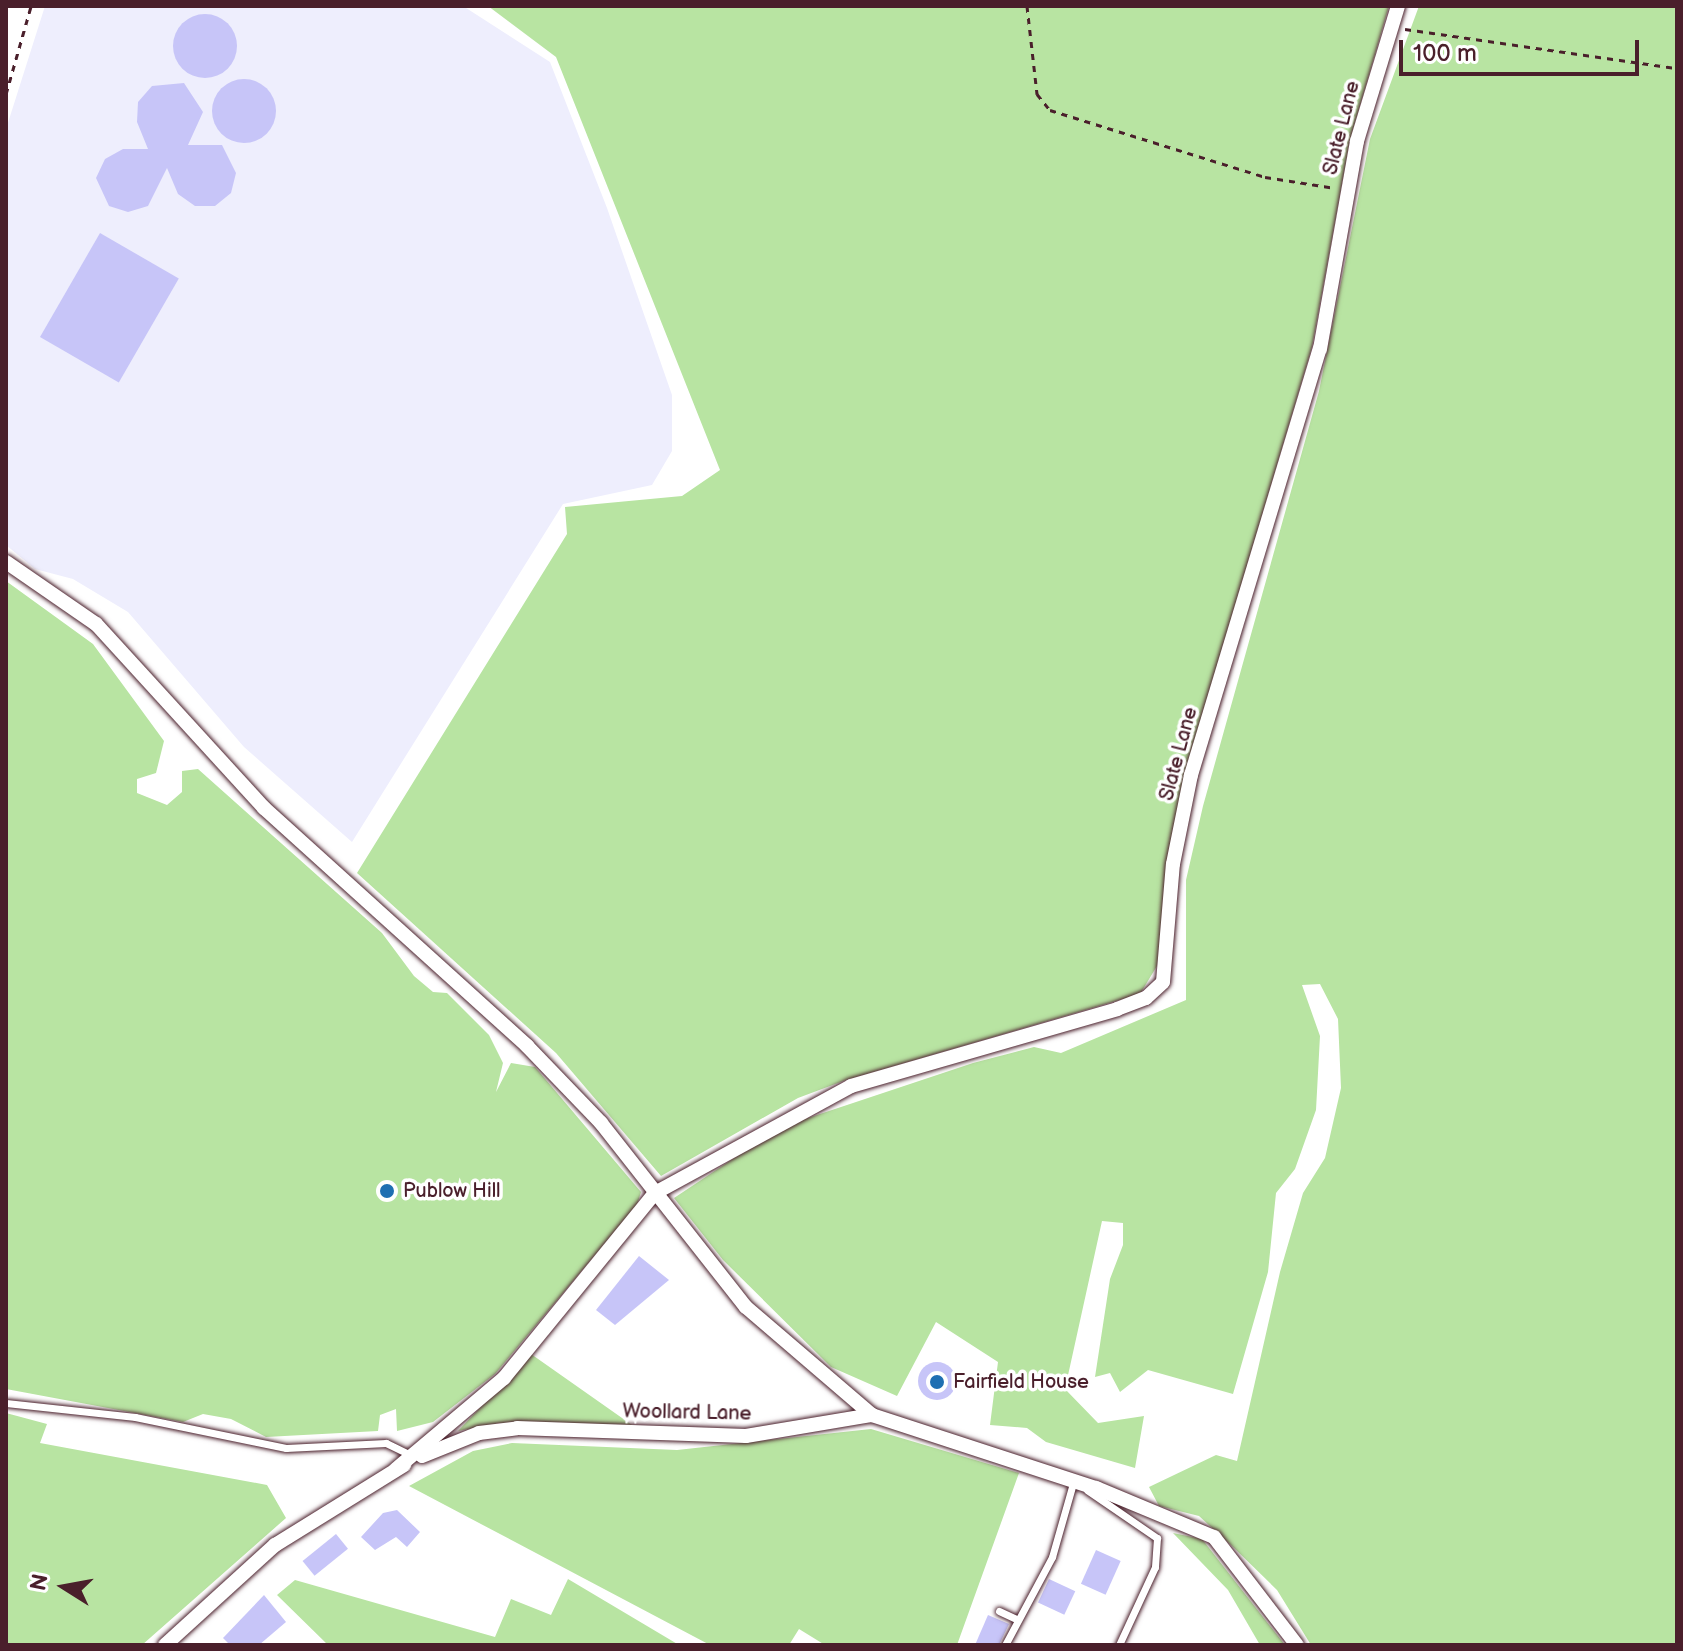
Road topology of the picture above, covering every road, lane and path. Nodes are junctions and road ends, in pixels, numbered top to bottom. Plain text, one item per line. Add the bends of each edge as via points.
1 (31, 6) edge
2 (1027, 6) edge
3 (1398, 6) edge
4 (1390, 27) junction
5 (1677, 68) edge
6 (6, 94) edge
7 (1347, 189) junction
8 (6, 562) edge
9 (655, 1193) junction
10 (6, 1403) edge
11 (872, 1415) junction
12 (413, 1456) junction
13 (396, 1469) junction
14 (1077, 1482) junction
15 (999, 1611) dead end
16 (1016, 1619) junction
17 (165, 1645) edge
18 (1005, 1645) edge
19 (1119, 1645) edge
20 (1297, 1645) edge

1 - 6 path
2 - 7 path via 1037,94 1050,110 1265,177
3 - 4 street, Slate Lane
4 - 5 path
4 - 7 street, Slate Lane
7 - 9 street, Slate Lane via 1320,349 1191,775 1173,864 1163,982 1117,1009 851,1086
8 - 9 street via 96,624 264,808 527,1046
9 - 11 street via 746,1307
9 - 12 street via 504,1378
10 - 12 lane via 135,1417 286,1448 386,1443
11 - 13 street, Woollard Lane via 746,1436 479,1433
11 - 14 street, Woollard Lane
12 - 13 street
13 - 17 street, Woollard Lane via 275,1545
14 - 16 lane via 1052,1557
14 - 19 lane via 1157,1538 1155,1567
14 - 20 street, Woollard Lane via 1214,1537
15 - 16 lane
16 - 18 lane

